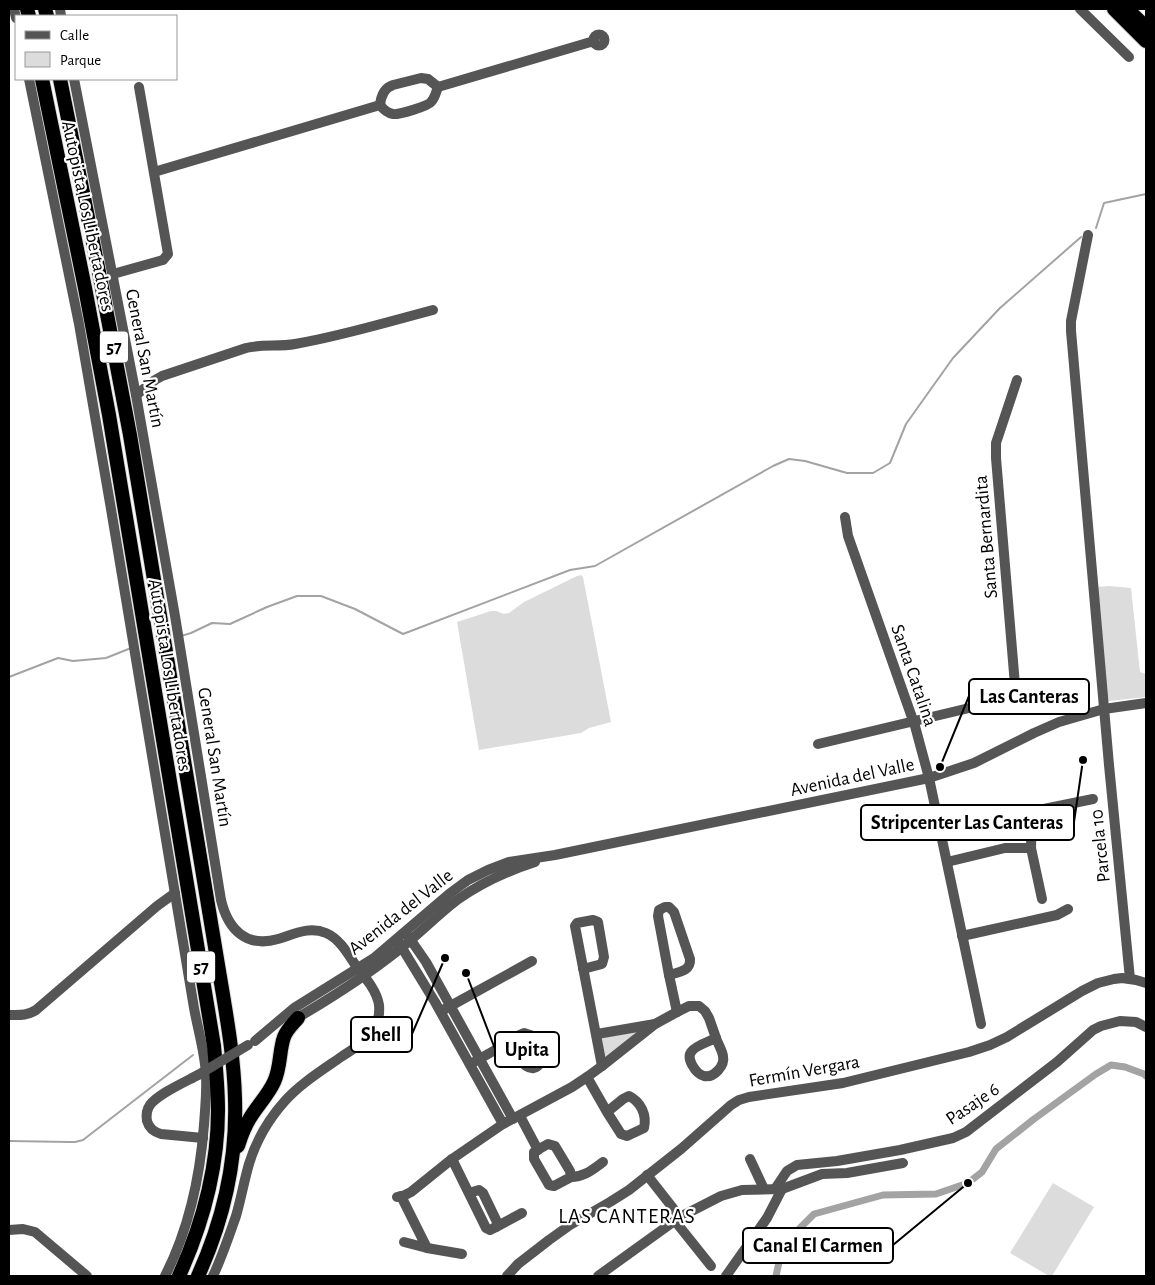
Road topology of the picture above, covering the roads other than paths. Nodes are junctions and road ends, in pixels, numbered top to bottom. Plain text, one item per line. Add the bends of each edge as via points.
1 (1080, 9) edge
2 (1114, 9) edge
3 (1127, 9) edge
4 (1146, 27) edge
5 (594, 41) dead end
6 (1146, 41) edge
7 (1129, 57) dead end
8 (29, 80) edge
9 (42, 80) edge
10 (60, 80) edge
11 (74, 80) edge
12 (139, 87) dead end
13 (438, 87) junction
14 (380, 105) junction
15 (154, 172) junction
16 (1088, 235) dead end
17 (113, 274) junction
18 (433, 310) dead end
19 (1016, 380) dead end
20 (136, 395) junction
21 (845, 517) dead end
22 (137, 624) junction
23 (174, 652) junction
24 (143, 658) junction
25 (1146, 703) edge
26 (1104, 709) junction
27 (914, 722) junction
28 (818, 744) dead end
29 (929, 778) junction
30 (1093, 799) dead end
31 (1031, 848) junction
32 (946, 862) junction
33 (175, 893) junction
34 (1042, 899) dead end
35 (1068, 909) dead end
36 (962, 936) junction
37 (403, 940) junction
38 (532, 961) dead end
39 (583, 969) junction
40 (361, 972) junction
41 (669, 975) junction
42 (1130, 979) junction
43 (1146, 983) edge
44 (450, 1006) junction
45 (440, 1012) junction
46 (677, 1012) junction
47 (9, 1015) edge
48 (298, 1018) junction
49 (655, 1024) junction
50 (981, 1024) dead end
51 (1146, 1027) edge
52 (596, 1034) junction
53 (716, 1038) dead end
54 (511, 1041) dead end
55 (252, 1043) junction
56 (480, 1058) junction
57 (470, 1064) junction
58 (602, 1066) junction
59 (587, 1077) junction
60 (607, 1112) dead end
61 (517, 1118) junction
62 (503, 1124) junction
63 (203, 1138) junction
64 (538, 1150) junction
65 (452, 1159) junction
66 (750, 1159) dead end
67 (603, 1162) dead end
68 (902, 1163) dead end
69 (647, 1175) junction
70 (570, 1177) junction
71 (228, 1183) junction
72 (764, 1189) junction
73 (779, 1189) junction
74 (522, 1213) dead end
75 (678, 1219) junction
76 (9, 1230) edge
77 (404, 1242) dead end
78 (426, 1248) junction
79 (462, 1254) dead end
80 (711, 1266) dead end
81 (87, 1276) edge
82 (165, 1276) edge
83 (179, 1276) edge
84 (198, 1276) edge
85 (213, 1276) edge
86 (507, 1276) edge
87 (599, 1276) edge
88 (726, 1276) edge

1 - 7 street
2 - 6 highway
3 - 4 highway
5 - 13 street
8 - 22 street
9 - 22 highway, Autopista Los Libertadores / 57 via 100,368
10 - 23 highway, Autopista Los Libertadores / 57 via 120,377 160,616
11 - 17 street, General San Martín
12 - 15 street
13 - 14 street via 429,104 405,112 390,114
13 - 14 street via 421,78 393,85 384,90
14 - 15 street
15 - 17 street via 167,256 163,260
16 - 26 street, Parcela 10 via 1071,331
17 - 20 street, General San Martín
18 - 20 street via 297,344 246,348 162,376
19 - 27 street, Santa Bernardita via 996,443 1015,685 1007,699
20 - 23 street, General San Martín via 175,616
21 - 27 street, Santa Catalina via 848,536
22 - 24 highway, Autopista Los Libertadores / 57
23 - 40 street, General San Martín via 221,900 229,922 242,935 260,941 277,940 305,930 325,933 339,943
23 - 71 highway, Autopista Los Libertadores / 57 via 233,1064 235,1118
24 - 33 street
24 - 83 highway, Autopista Los Libertadores / 57 via 212,1031 218,1095 217,1139 209,1192
25 - 26 street, Avenida del Valle
26 - 29 street, Avenida del Valle via 1059,722 974,763
26 - 42 street, Parcela 10
27 - 28 street
27 - 29 street, Santa Catalina
29 - 32 street, Santa Catalina
29 - 37 street, Avenida del Valle via 509,862 478,874 458,887
30 - 31 street via 1034,812
31 - 32 street via 1005,848
31 - 34 street
32 - 36 street, Santa Catalina
33 - 47 street via 36,1010 24,1015
33 - 63 street via 206,1067
35 - 36 street via 1057,915
36 - 50 street, Santa Catalina
37 - 40 street, Avenida del Valle via 374,958
37 - 44 street via 417,948
37 - 45 street
38 - 44 street
39 - 39 street via 575,926 593,920 598,922 604,957 602,964
39 - 52 street
40 - 48 street, Avenida del Valle
40 - 55 street, Avenida del Valle via 294,1008
40 - 85 street, General San Martín via 378,1002 376,1026 364,1041 313,1076 280,1106 253,1154 231,1231
41 - 41 street via 686,969 691,963 674,912 665,907 659,910 658,916
41 - 46 street
42 - 43 street, Fermín Vergara
42 - 69 street, Fermín Vergara via 1114,979 1090,987 1007,1037 969,1052 843,1083 739,1100
44 - 45 street
44 - 56 street
45 - 57 street
46 - 49 street
46 - 53 street via 689,1006 699,1006 709,1018
48 - 55 street, Avenida del Valle
48 - 71 highway via 284,1038 273,1084 245,1127
49 - 52 street
49 - 58 street
51 - 73 street, Pasaje 6 via 1136,1022 1120,1021 1093,1030 1057,1062 966,1132 953,1138 837,1161 797,1165 787,1171
52 - 58 street
54 - 56 street
55 - 63 street, Avenida del Valle, bridge via 160,1096 148,1108 147,1118 155,1131
56 - 57 street
56 - 61 street
57 - 62 street
58 - 59 street
59 - 60 street
59 - 61 street
61 - 62 street
61 - 64 street
62 - 65 street
63 - 82 street via 190,1209
64 - 70 street via 548,1144 556,1146
64 - 70 street via 534,1152 534,1159 549,1185 554,1186
65 - 74 street via 486,1228 490,1230
65 - 78 street via 399,1197
66 - 72 street
67 - 70 street via 584,1175
68 - 73 street via 822,1174
69 - 75 street
69 - 86 street, Fermín Vergara via 620,1196 549,1240
71 - 84 highway, Autopista Los Libertadores / 57 via 217,1229
72 - 73 street
72 - 75 street via 727,1194
73 - 88 street, Pasaje 6 via 766,1218
75 - 80 street
75 - 87 street
76 - 81 street via 35,1232
77 - 78 street
78 - 79 street

